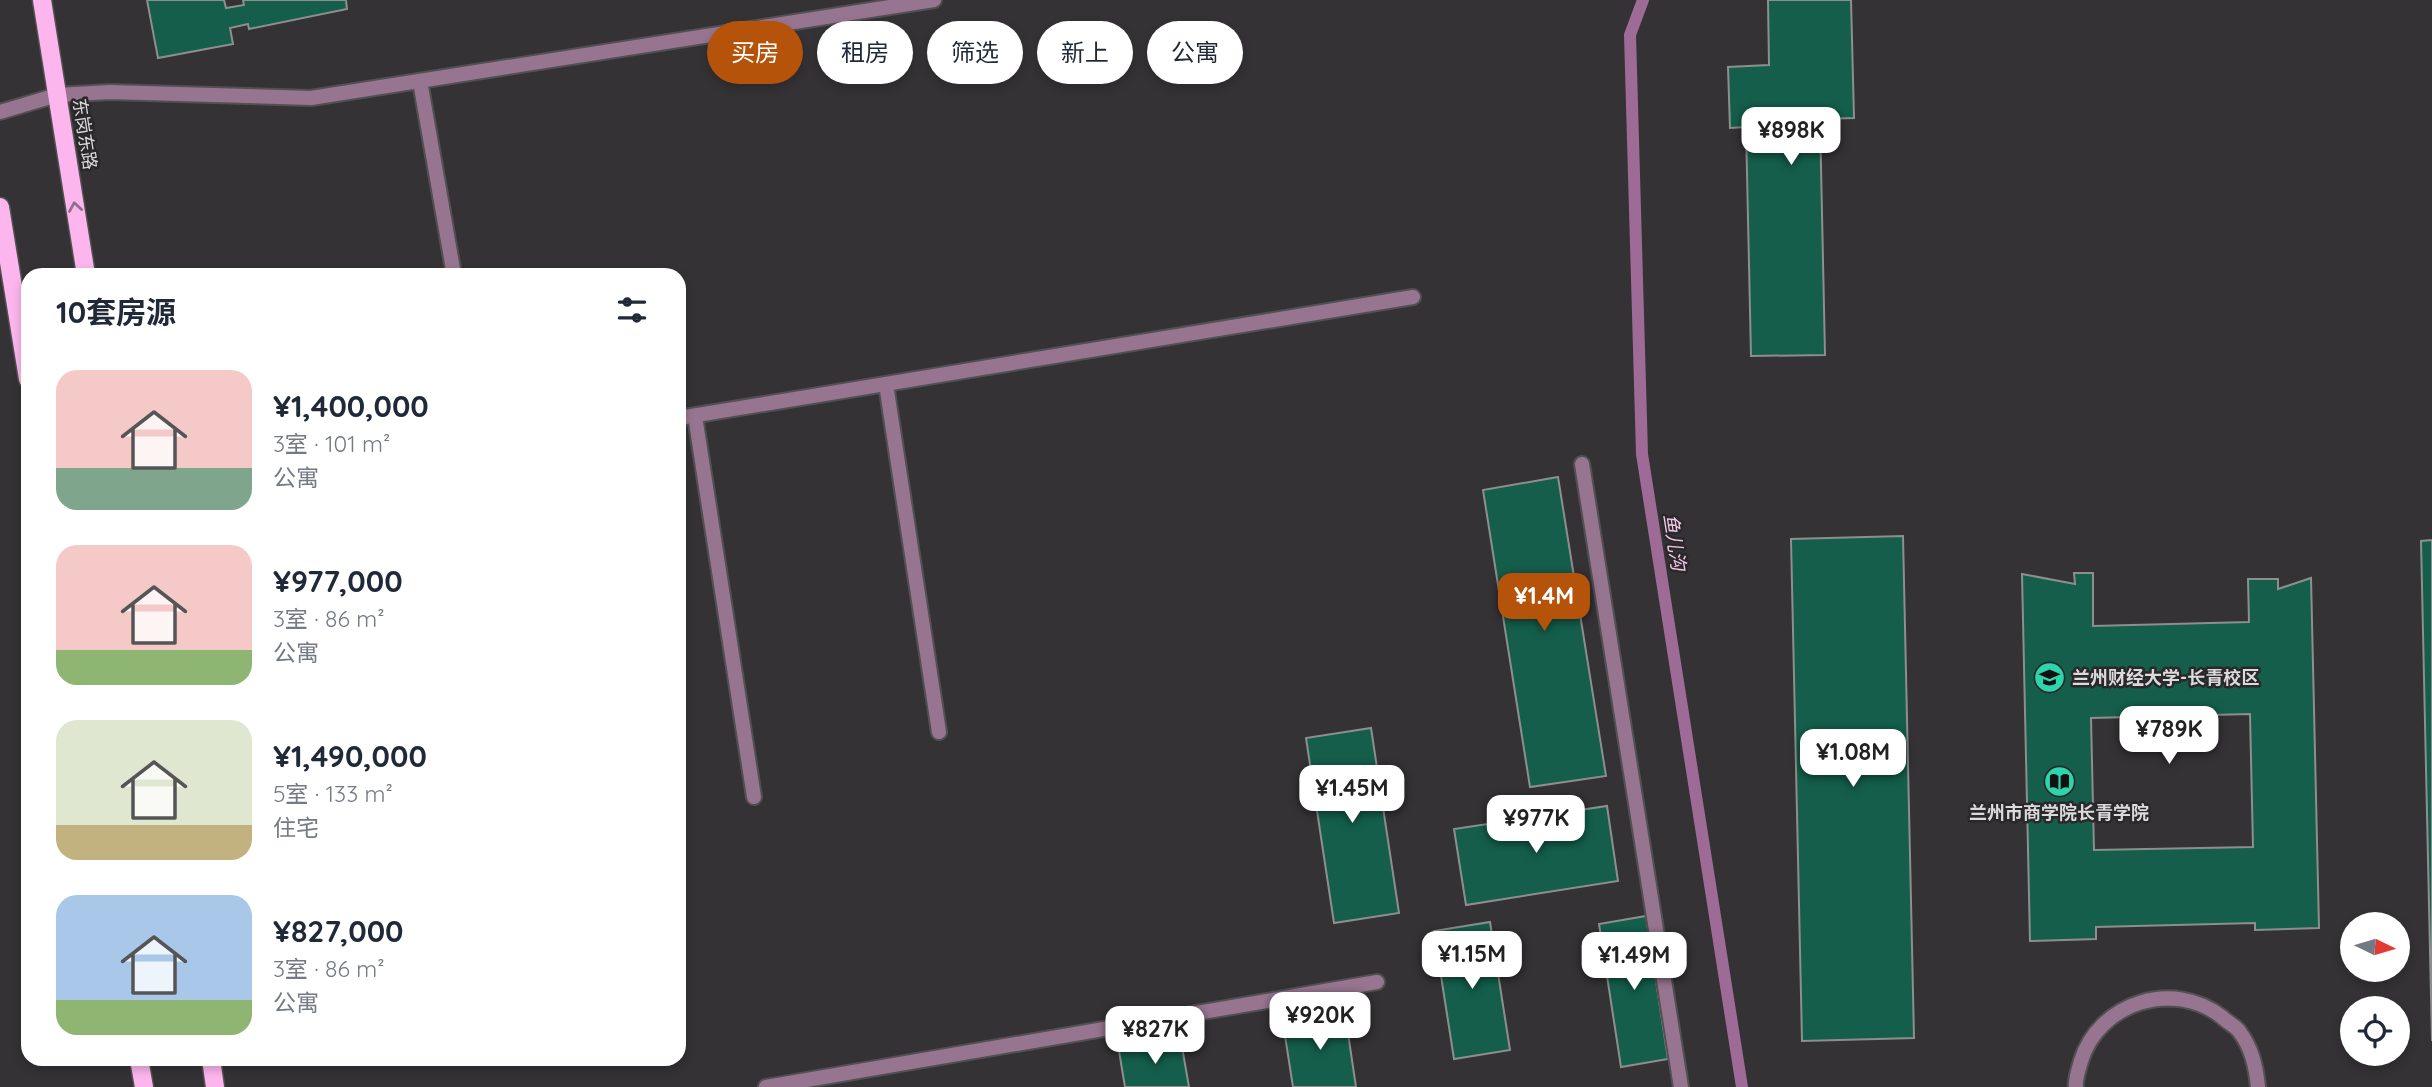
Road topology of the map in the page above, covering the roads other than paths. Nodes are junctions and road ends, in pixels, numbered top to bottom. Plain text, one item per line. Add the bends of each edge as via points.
1 (42, 0) edge
2 (934, 0) edge
3 (420, 81) junction
4 (57, 95) junction
5 (0, 112) edge
6 (0, 207) edge
7 (85, 268) edge
8 (453, 268) edge
9 (1413, 297) dead end
10 (21, 336) edge
11 (886, 384) junction
12 (695, 416) junction
13 (686, 417) edge
14 (1582, 464) dead end
15 (939, 732) dead end
16 (754, 797) dead end
17 (1377, 982) dead end
18 (140, 1066) edge
19 (212, 1066) edge
20 (144, 1087) edge
21 (215, 1087) edge
22 (766, 1087) edge
23 (1681, 1087) edge
24 (2076, 1087) edge
25 (2258, 1087) edge

1 - 4 main road, 东岗东路
2 - 3 street
3 - 4 street via 311,98 110,92
3 - 8 street
4 - 5 street
7 -> 4 main road, 东岗东路
6 - 10 main road
9 - 11 street
11 - 12 street
11 - 15 street
12 - 13 street
12 - 16 street
14 - 23 street
17 - 22 street
18 - 20 main road
19 - 21 main road
24 - 25 street via 2086,1046 2109,1018 2140,1001 2176,997 2210,1008 2238,1031 2255,1062

